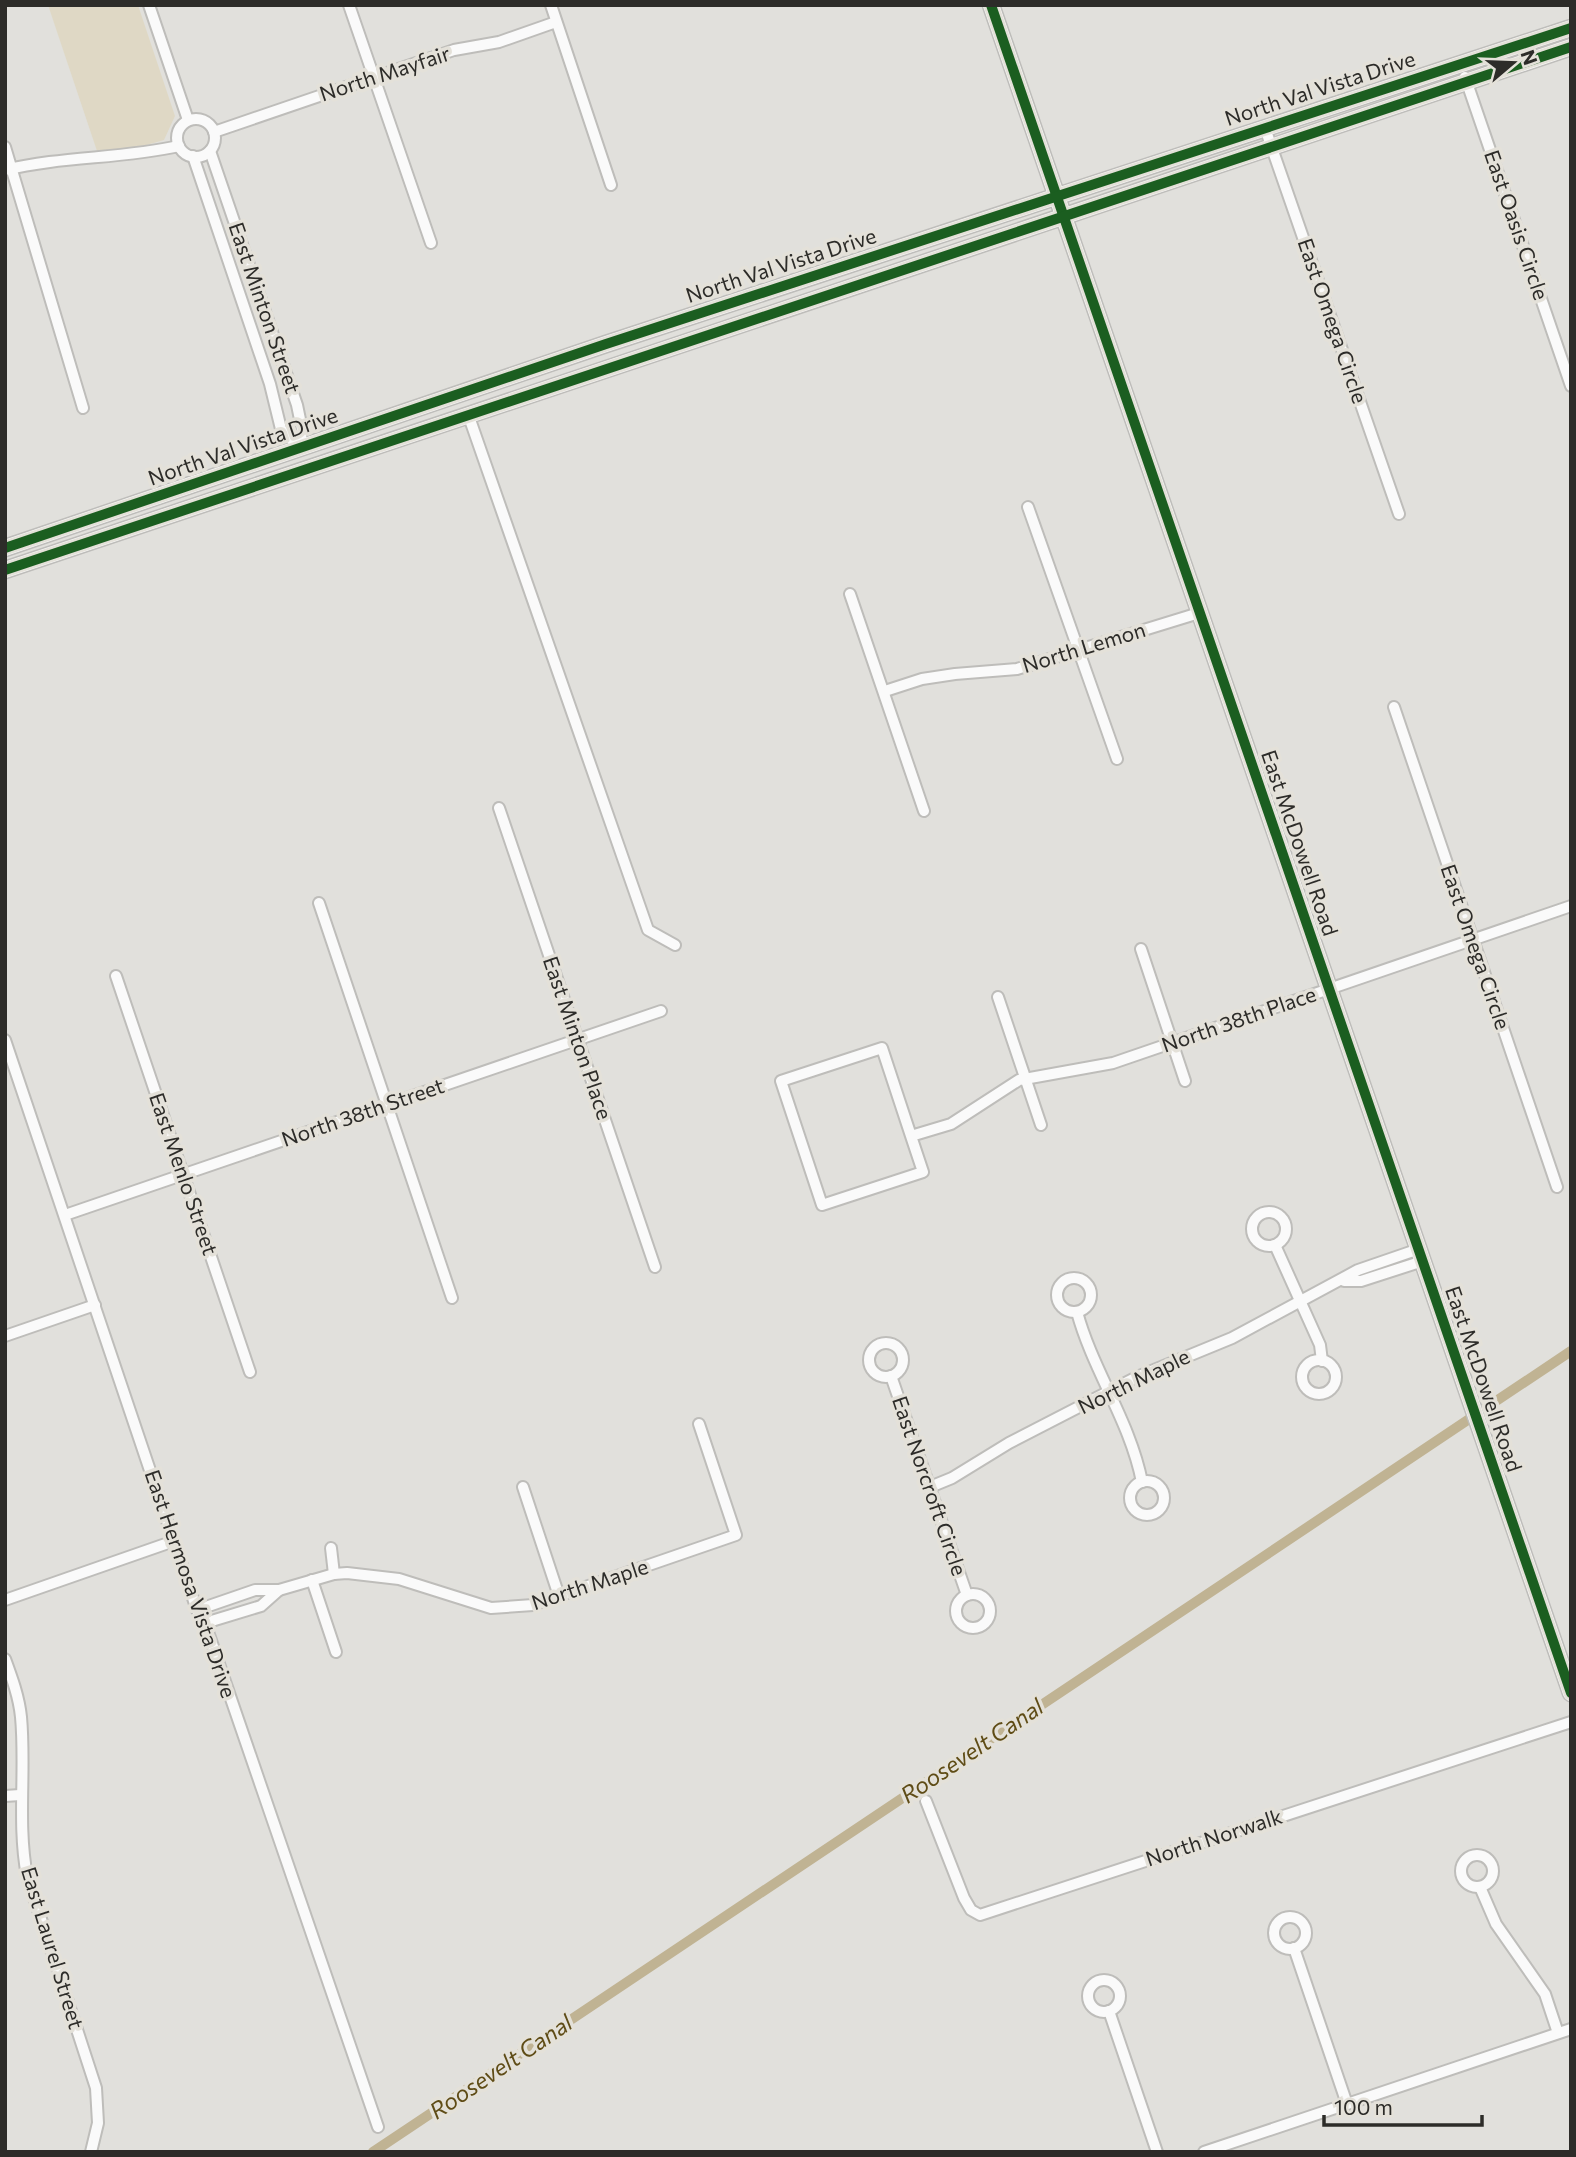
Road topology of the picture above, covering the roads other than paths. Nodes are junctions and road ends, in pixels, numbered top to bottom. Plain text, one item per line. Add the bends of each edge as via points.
1 (149, 5) edge
2 (349, 5) edge
3 (551, 5) edge
4 (991, 5) edge
5 (556, 22) junction
6 (1571, 28) edge
7 (1571, 47) edge
8 (1460, 64) junction
9 (373, 76) junction
10 (1466, 81) junction
11 (188, 120) junction
12 (1265, 128) junction
13 (214, 132) junction
14 (179, 146) junction
15 (1272, 146) junction
16 (5, 147) edge
17 (209, 151) junction
18 (193, 156) junction
19 (8, 169) edge
20 (611, 185) dead end
21 (1057, 195) junction
22 (1064, 216) junction
23 (431, 243) dead end
24 (821, 273) junction
25 (828, 294) junction
26 (685, 318) junction
27 (692, 339) junction
28 (494, 382) junction
29 (1571, 386) edge
30 (461, 393) junction
31 (502, 403) junction
32 (83, 408) dead end
33 (468, 414) junction
34 (329, 438) junction
35 (300, 448) junction
36 (336, 458) junction
37 (240, 468) junction
38 (307, 468) junction
39 (188, 486) junction
40 (247, 488) junction
41 (161, 495) junction
42 (195, 506) junction
43 (1028, 507) dead end
44 (1399, 514) dead end
45 (168, 515) junction
46 (5, 548) edge
47 (5, 570) edge
48 (850, 594) dead end
49 (1199, 613) junction
50 (1080, 651) junction
51 (885, 691) junction
52 (1394, 707) dead end
53 (1117, 759) dead end
54 (499, 808) dead end
55 (924, 811) dead end
56 (319, 903) dead end
57 (1571, 906) edge
58 (1473, 940) junction
59 (675, 945) dead end
60 (1141, 949) dead end
61 (116, 976) dead end
62 (1329, 989) junction
63 (998, 997) dead end
64 (661, 1011) dead end
65 (578, 1039) junction
66 (5, 1040) edge
67 (1172, 1043) junction
68 (1025, 1079) junction
69 (1185, 1082) dead end
70 (387, 1105) junction
71 (1041, 1125) dead end
72 (911, 1136) junction
73 (183, 1174) junction
74 (1558, 1187) dead end
75 (65, 1215) junction
76 (1275, 1245) dead end
77 (1421, 1255) junction
78 (655, 1268) dead end
79 (452, 1298) dead end
80 (1300, 1303) junction
81 (95, 1305) junction
82 (1077, 1312) dead end
83 (5, 1336) edge
84 (1322, 1360) dead end
85 (250, 1372) dead end
86 (891, 1376) dead end
87 (1109, 1392) junction
88 (699, 1424) dead end
89 (1142, 1482) dead end
90 (930, 1487) junction
91 (523, 1488) dead end
92 (174, 1541) junction
93 (331, 1548) dead end
94 (334, 1574) junction
95 (312, 1580) junction
96 (279, 1590) junction
97 (967, 1595) dead end
98 (559, 1596) junction
99 (5, 1600) edge
100 (197, 1610) junction
101 (205, 1623) junction
102 (336, 1652) dead end
103 (5, 1659) edge
104 (1571, 1693) edge
105 (1571, 1722) edge
106 (20, 1795) junction
107 (5, 1796) edge
108 (926, 1801) dead end
109 (1480, 1887) dead end
110 (1294, 1948) dead end
111 (1109, 2011) dead end
112 (1571, 2029) edge
113 (1558, 2033) junction
114 (1347, 2104) junction
115 (378, 2127) dead end
116 (91, 2152) edge
117 (1157, 2152) edge
118 (1204, 2152) edge

1 - 11 street
2 - 9 street
3 - 5 street
4 - 21 main road, East McDowell Road
5 - 9 street, North Mayfair
5 - 20 street
6 - 8 main road, North Val Vista Drive
7 - 10 main road, North Val Vista Drive
8 - 10 street, East Oasis Circle
8 - 12 main road, North Val Vista Drive
9 - 13 street, North Mayfair
9 - 23 street
10 - 15 main road, North Val Vista Drive
10 - 29 street, East Oasis Circle
11 - 13 street via 201,119
11 - 14 street via 179,129
12 - 15 street, East Omega Circle
12 - 21 main road, North Val Vista Drive
13 - 17 street
14 - 18 street
14 - 19 street
15 - 22 main road, North Val Vista Drive
15 - 44 street, East Omega Circle
16 - 19 street
17 - 18 street
17 - 35 street, East Minton Street via 297,405
18 - 35 street, East Minton Street via 281,429
19 - 32 street
21 - 22 main road, East McDowell Road
21 - 24 main road, North Val Vista Drive
22 - 25 main road, North Val Vista Drive
22 - 49 main road, East McDowell Road
24 - 25 main road
24 - 26 main road, North Val Vista Drive
25 - 27 main road, North Val Vista Drive
26 - 27 main road
26 - 28 main road, North Val Vista Drive
27 - 31 main road, North Val Vista Drive
28 - 30 main road, North Val Vista Drive
28 - 31 main road
30 - 33 main road
30 - 34 main road, North Val Vista Drive
31 - 33 main road, North Val Vista Drive
33 - 36 main road, North Val Vista Drive
33 - 59 street via 649,930
34 - 35 main road, North Val Vista Drive
34 - 36 main road
35 - 37 main road, North Val Vista Drive
35 - 38 main road
36 - 38 main road, North Val Vista Drive
37 - 39 main road, North Val Vista Drive
37 - 40 main road
38 - 40 main road, North Val Vista Drive
39 - 41 main road, North Val Vista Drive
39 - 42 main road
40 - 42 main road, North Val Vista Drive
41 - 45 main road
41 - 46 main road, North Val Vista Drive
42 - 45 main road, North Val Vista Drive
43 - 50 street
45 - 47 main road, North Val Vista Drive
48 - 51 street
49 - 50 street, North Lemon
49 - 62 main road, East McDowell Road
50 - 51 street, North Lemon via 1017,669 944,675
50 - 53 street
51 - 55 street
52 - 58 street, East Omega Circle
54 - 65 street, East Minton Place
56 - 70 street
57 - 58 street, North 38th Place
58 - 62 street, North 38th Place
58 - 74 street, East Omega Circle
60 - 67 street
61 - 73 street, East Menlo Street
62 - 67 street, North 38th Place
62 - 77 main road, East McDowell Road
63 - 68 street
64 - 65 street, North 38th Street
65 - 70 street, North 38th Street
65 - 78 street, East Minton Place
66 - 75 street, East Hermosa Vista Drive
67 - 68 street, North 38th Place via 1113,1063
67 - 69 street
68 - 71 street
68 - 72 street, North 38th Place via 951,1124
70 - 73 street, North 38th Street
70 - 79 street
72 - 72 street via 923,1172 822,1205 781,1081 882,1048
73 - 75 street, North 38th Street
73 - 85 street, East Menlo Street
75 - 81 street, East Hermosa Vista Drive
76 - 80 street
77 - 80 street, North Maple via 1357,1270
77 - 104 main road, East McDowell Road
80 - 84 street via 1320,1345
80 - 87 street, North Maple
81 - 83 street
81 - 92 street, East Hermosa Vista Drive
82 - 87 street
86 - 90 street, East Norcroft Circle
87 - 89 street
87 - 90 street, North Maple
88 - 98 street, North Maple via 736,1535
90 - 97 street, East Norcroft Circle
91 - 98 street
92 - 99 street
92 - 100 street, East Hermosa Vista Drive
93 - 94 street
94 - 95 street, North Maple
94 - 98 street, North Maple via 399,1580 491,1608 533,1605
95 - 96 street, North Maple
95 - 102 street
96 - 100 street, North Maple via 255,1590
96 - 101 street, North Maple via 261,1606
100 - 101 street, East Hermosa Vista Drive
101 - 115 street, East Hermosa Vista Drive
103 - 106 street, East Laurel Street via 21,1715
105 - 108 street, North Norwalk via 980,1915 964,1898
106 - 107 street
106 - 116 street, East Laurel Street via 23,1853 32,1898 96,2088 98,2123
109 - 113 street via 1496,1924 1545,1994
110 - 114 street
111 - 117 street
112 - 113 street
113 - 114 street
114 - 118 street

